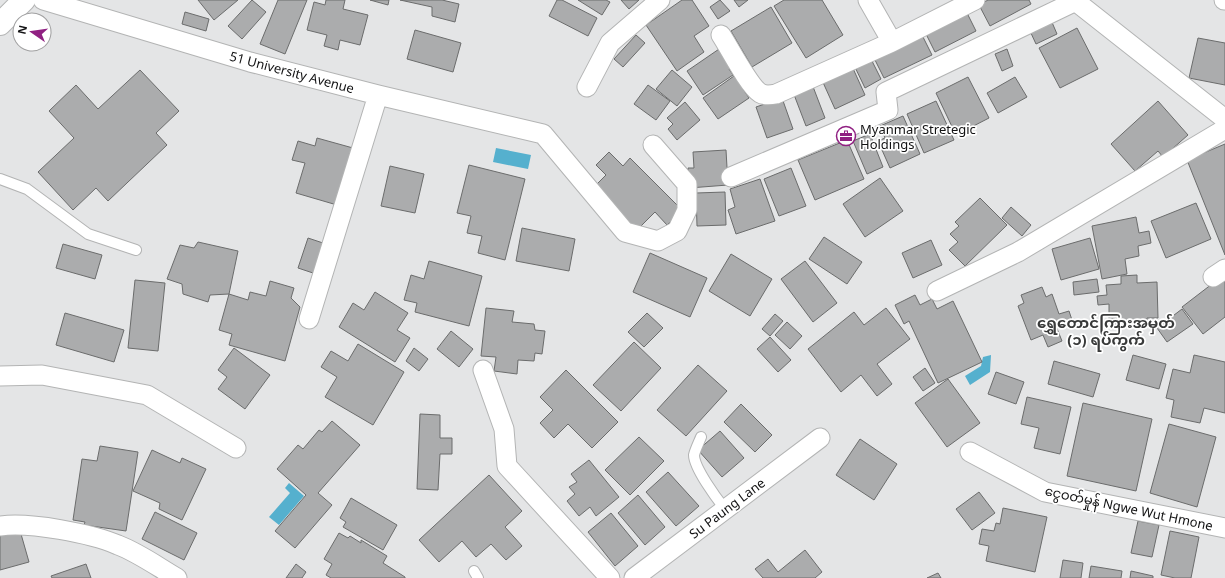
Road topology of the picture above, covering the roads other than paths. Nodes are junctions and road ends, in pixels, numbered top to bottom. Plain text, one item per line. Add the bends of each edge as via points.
1 (24, 0) edge
2 (43, 0) edge
3 (660, 0) edge
4 (868, 0) edge
5 (975, 0) edge
6 (1075, 1) edge
7 (0, 24) edge
8 (721, 35) dead end
9 (892, 42) junction
10 (587, 87) dead end
11 (378, 95) junction
12 (1225, 119) edge
13 (1225, 129) edge
14 (653, 145) dead end
15 (731, 177) dead end
16 (0, 179) edge
17 (136, 250) dead end
18 (937, 291) dead end
19 (309, 319) dead end
20 (483, 370) dead end
21 (0, 376) edge
22 (701, 437) dead end
23 (820, 438) dead end
24 (236, 448) dead end
25 (970, 452) dead end
26 (725, 509) junction
27 (0, 526) edge
28 (1225, 528) edge
29 (177, 578) edge
30 (610, 578) edge
31 (634, 578) edge

1 - 7 main road
2 - 11 street, 51 University Avenue via 250,62
3 - 10 street via 610,43
4 - 9 street
5 - 9 street
6 - 12 street
6 - 15 street via 886,92 888,110
8 - 9 street via 760,93 769,95
11 - 14 street, 51 University Avenue via 543,134 625,232 658,241 676,232 688,210 686,184
11 - 19 street
13 - 18 street via 1018,252
16 - 17 lane via 27,189 88,234
20 - 30 street via 504,429 506,466
21 - 24 street via 42,375 147,395
22 - 26 lane via 694,455 697,464 714,497
23 - 26 street, Su Paung Lane
25 - 28 street, ငွေဝတ်မှုန် Ngwe Wut Hmone via 1045,492
26 - 31 street, Su Paung Lane
27 - 29 street via 41,527 118,545

